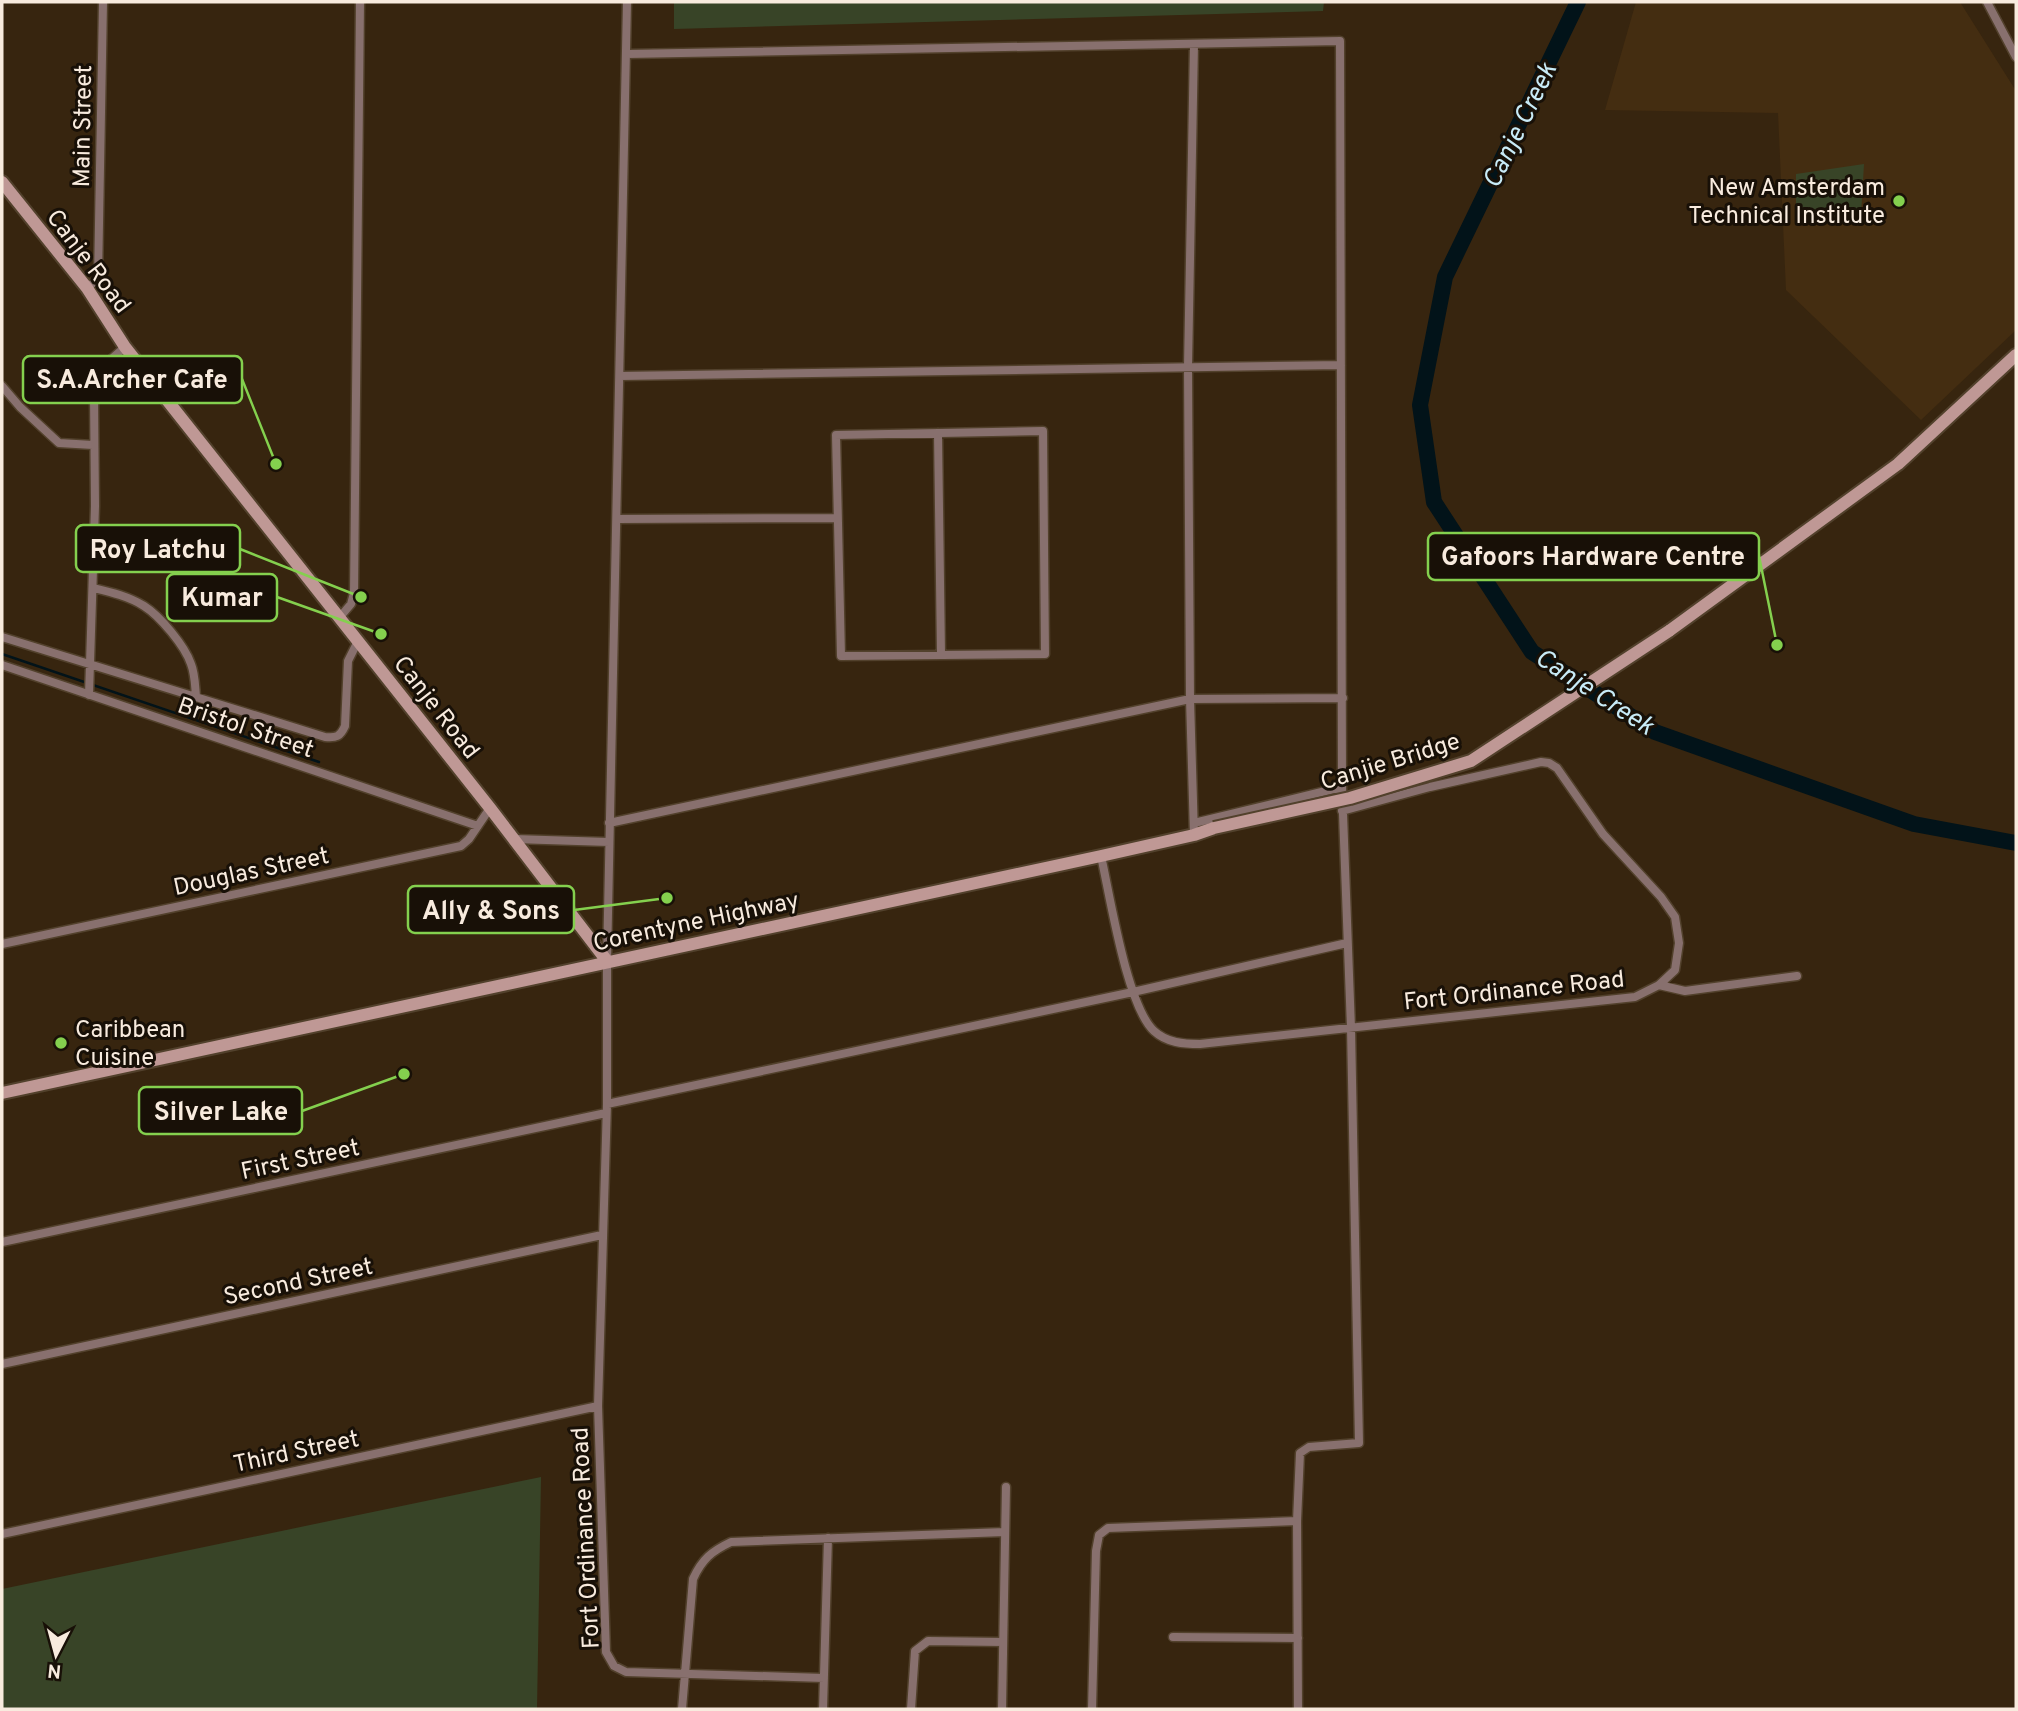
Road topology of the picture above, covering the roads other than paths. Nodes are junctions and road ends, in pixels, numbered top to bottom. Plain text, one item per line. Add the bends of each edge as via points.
1 (103, 2) edge
2 (360, 2) edge
3 (627, 2) edge
4 (1987, 2) edge
5 (1194, 44) junction
6 (627, 54) junction
7 (2016, 57) edge
8 (2, 182) edge
9 (87, 288) junction
10 (125, 347) junction
11 (2016, 355) edge
12 (1341, 365) junction
13 (1188, 367) junction
14 (620, 376) junction
15 (2, 386) edge
16 (938, 433) junction
17 (93, 446) junction
18 (836, 518) junction
19 (617, 519) junction
20 (93, 589) junction
21 (340, 617) junction
22 (2, 637) edge
23 (358, 641) junction
24 (941, 655) junction
25 (89, 665) junction
26 (2, 666) edge
27 (89, 695) junction
28 (196, 696) junction
29 (1343, 698) junction
30 (1190, 699) junction
31 (1342, 787) junction
32 (491, 808) junction
33 (1342, 811) junction
34 (609, 823) junction
35 (478, 826) junction
36 (1194, 829) junction
37 (514, 839) junction
38 (609, 842) junction
39 (1101, 856) junction
40 (1347, 943) junction
41 (2, 944) edge
42 (607, 961) junction
43 (1797, 976) dead end
44 (1659, 985) junction
45 (1132, 992) junction
46 (1351, 1028) junction
47 (2, 1093) edge
48 (606, 1109) junction
49 (601, 1235) junction
50 (2, 1242) edge
51 (2, 1364) edge
52 (598, 1406) junction
53 (1006, 1487) dead end
54 (1297, 1521) junction
55 (1005, 1532) junction
56 (2, 1534) edge
57 (828, 1538) junction
58 (1173, 1637) dead end
59 (1297, 1638) junction
60 (1003, 1642) junction
61 (683, 1672) junction
62 (824, 1678) junction
63 (682, 1709) edge
64 (823, 1709) edge
65 (911, 1709) edge
66 (1002, 1709) edge
67 (1093, 1709) edge
68 (1297, 1709) edge

1 - 9 street, Main Street via 97,279
2 - 21 street via 354,593
3 - 6 street, Fort Ordinance Road
4 - 7 street
5 - 6 street
5 - 12 street via 1340,41
5 - 13 street
6 - 14 street, Fort Ordinance Road
8 - 9 main road, Canje Road
9 - 10 main road, Canje Road
10 - 17 street via 99,377
10 - 21 main road, Canje Road
11 - 36 main road, Canjie Bridge, bridge via 1898,464 1669,631 1471,761 1350,798
12 - 13 street
12 - 29 street
13 - 14 street
13 - 30 street
14 - 19 street, Fort Ordinance Road
15 - 17 street via 59,443
16 - 18 street via 836,435
16 - 24 street
16 - 24 street via 1043,431 1045,654
17 - 20 street
18 - 19 street
18 - 24 street via 841,656
19 - 34 street, Fort Ordinance Road
20 - 25 street
20 - 28 street via 117,593 145,606 164,625 191,664
21 - 23 main road, Canje Road
22 - 25 street
23 - 28 street via 348,661 345,726 335,737
23 - 32 main road, Canje Road
25 - 27 street
25 - 28 street
26 - 27 street, Bristol Street
27 - 35 street, Bristol Street
29 - 30 street
29 - 31 street
30 - 34 street
30 - 36 street
31 - 33 street
31 - 36 street
32 - 35 street, Douglas Street
32 - 37 main road, Canje Road
33 - 40 street
33 - 44 street, Fort Ordinance Road via 1430,787 1549,763 1675,917 1679,943 1675,970
34 - 38 street, Fort Ordinance Road
35 - 41 street, Douglas Street via 461,846
36 - 39 main road, Corentyne Highway
37 - 38 street
37 - 42 main road, Canje Road
38 - 42 street, Fort Ordinance Road
39 - 42 main road, Corentyne Highway
39 - 45 street, Fort Ordinance Road
40 - 45 street, First Street
40 - 46 street
42 - 47 main road, Corentyne Highway
42 - 48 street, Fort Ordinance Road
43 - 44 street via 1685,990
44 - 46 street, Fort Ordinance Road via 1635,997
45 - 46 street, Fort Ordinance Road via 1155,1032 1177,1043
45 - 48 street, First Street
46 - 54 street via 1359,1443 1301,1450
48 - 49 street, Fort Ordinance Road
48 - 50 street, First Street
49 - 51 street, Second Street
49 - 52 street, Fort Ordinance Road
52 - 56 street, Third Street
52 - 61 street, Fort Ordinance Road via 606,1652 614,1666 626,1672
53 - 55 street
54 - 59 street
54 - 67 street via 1108,1528 1099,1535
55 - 57 street
55 - 60 street
57 - 61 street via 731,1542 711,1552 693,1579
57 - 62 street
58 - 59 street
59 - 68 street
60 - 65 street via 928,1641 915,1651
60 - 66 street
61 - 62 street
61 - 63 street
62 - 64 street

